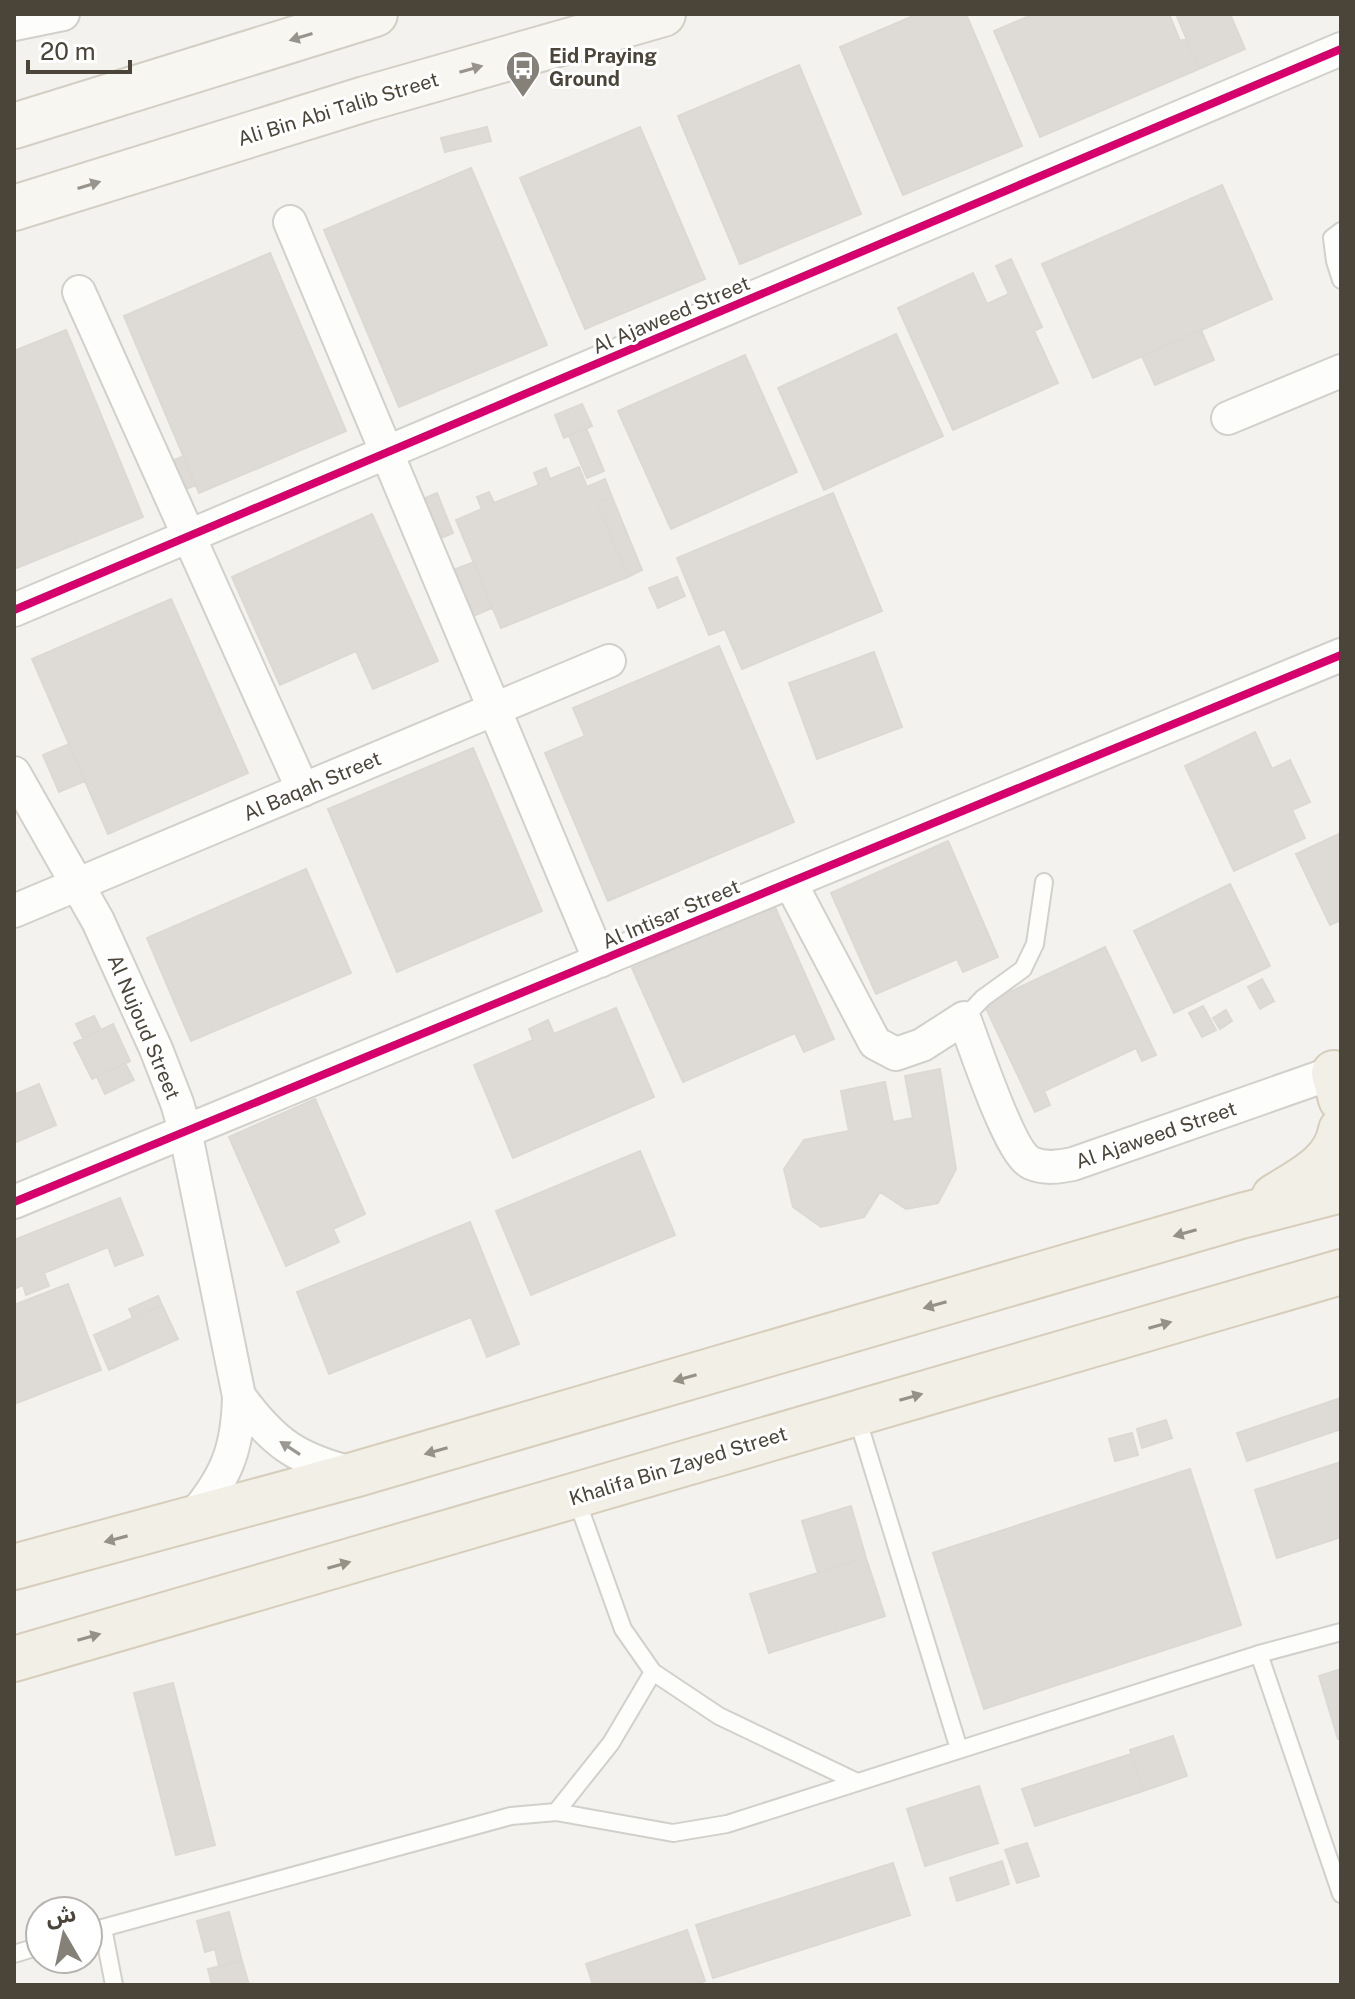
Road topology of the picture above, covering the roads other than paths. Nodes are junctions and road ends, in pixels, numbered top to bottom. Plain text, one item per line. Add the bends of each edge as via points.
1 (63, 14) edge
2 (375, 14) edge
3 (663, 14) edge
4 (14, 24) edge
5 (1341, 49) edge
6 (14, 126) edge
7 (14, 208) edge
8 (290, 222) dead end
9 (1341, 231) edge
10 (1341, 280) edge
11 (79, 292) dead end
12 (1341, 371) edge
13 (1228, 418) dead end
14 (386, 453) junction
15 (190, 536) junction
16 (14, 610) edge
17 (1341, 655) edge
18 (609, 661) dead end
19 (494, 710) junction
20 (14, 773) edge
21 (303, 790) junction
22 (790, 882) junction
23 (1044, 882) dead end
24 (79, 884) junction
25 (14, 911) edge
26 (600, 961) junction
27 (964, 1018) junction
28 (1339, 1081) edge
29 (185, 1130) junction
30 (1341, 1130) edge
31 (1341, 1190) edge
32 (14, 1202) edge
33 (1241, 1216) junction
34 (1341, 1272) edge
35 (239, 1396) junction
36 (856, 1413) junction
37 (357, 1474) junction
38 (575, 1497) junction
39 (191, 1519) junction
40 (14, 1567) edge
41 (1341, 1632) edge
42 (1259, 1654) junction
43 (14, 1659) edge
44 (653, 1672) junction
45 (959, 1749) junction
46 (857, 1782) junction
47 (556, 1812) junction
48 (1341, 1894) edge
49 (104, 1928) edge
50 (104, 1956) edge
51 (114, 1985) edge

1 - 4 street
2 -> 6 main road
7 -> 3 main road, Ali Bin Abi Talib Street
5 - 14 street, Al Ajaweed Street
8 - 14 street
9 - 10 lane via 1332,238
11 - 15 street
12 - 13 street
14 - 15 street, Al Ajaweed Street
14 - 19 street
15 - 16 street, Al Ajaweed Street
15 - 21 street
17 - 22 street, Al Intisar Street
18 - 19 street, Al Baqah Street
19 - 21 street, Al Baqah Street
19 - 26 street
20 - 24 street, Al Nujoud Street
21 - 24 street, Al Baqah Street
22 - 26 street, Al Intisar Street
22 - 27 street via 875,1043 896,1054 922,1045
23 - 27 lane via 1035,944 1023,969 989,992
24 - 25 street, Al Baqah Street
24 - 29 street, Al Nujoud Street via 156,1049
26 - 29 street, Al Intisar Street
27 - 28 street, Al Ajaweed Street via 1012,1142 1029,1162 1046,1167 1073,1164
29 - 32 street, Al Intisar Street
29 - 35 street, Al Nujoud Street
30 - 33 main road via 1332,1154 1317,1170
31 - 33 main road
33 -> 37 main road
36 -> 34 main road, Khalifa Bin Zayed Street
37 -> 35 street, Al Nujoud Street via 289,1449
35 - 39 street, Al Nujoud Street via 230,1463 214,1493
36 - 38 main road, Khalifa Bin Zayed Street
36 - 45 lane
37 - 39 main road
43 -> 38 main road, Khalifa Bin Zayed Street
38 - 44 lane via 623,1629
39 -> 40 main road
41 - 42 lane
42 - 45 lane
42 - 48 lane
44 - 46 lane via 719,1716
44 - 47 lane via 611,1743
45 - 46 lane
46 - 47 lane via 727,1824 673,1833
47 - 49 lane via 511,1816
50 - 51 lane

